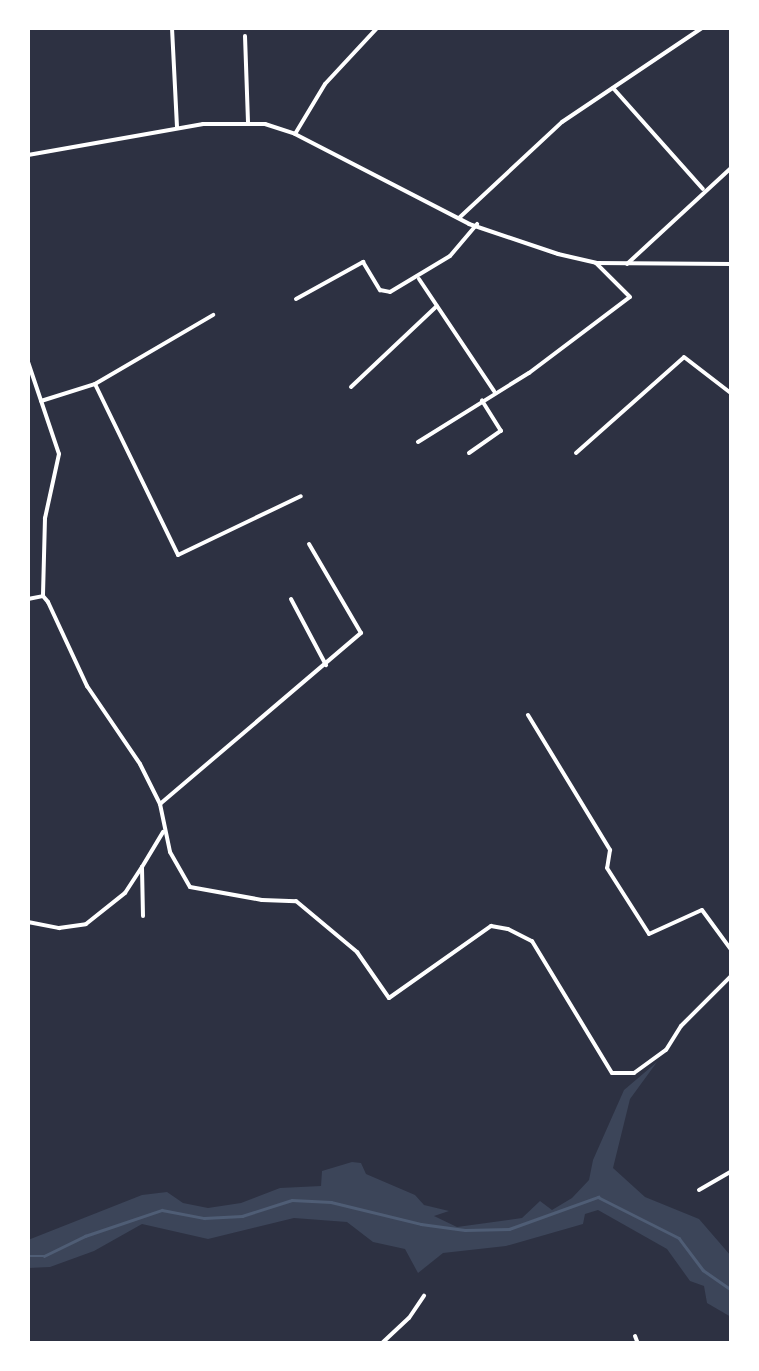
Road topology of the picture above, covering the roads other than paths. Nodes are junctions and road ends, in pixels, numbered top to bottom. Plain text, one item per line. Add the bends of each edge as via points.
1 (377, 28) edge
2 (702, 28) edge
3 (174, 29) edge
4 (245, 36) dead end
5 (612, 88) junction
6 (248, 122) junction
7 (177, 130) junction
8 (295, 134) junction
9 (28, 155) edge
10 (732, 168) edge
11 (703, 189) junction
12 (458, 219) junction
13 (477, 224) junction
14 (596, 264) junction
15 (627, 264) junction
16 (732, 264) edge
17 (419, 278) junction
18 (296, 299) dead end
19 (437, 306) junction
20 (213, 315) dead end
21 (28, 362) edge
22 (96, 384) junction
23 (351, 387) dead end
24 (494, 392) junction
25 (732, 394) edge
26 (482, 400) junction
27 (41, 401) junction
28 (418, 442) dead end
29 (469, 452) dead end
30 (576, 453) dead end
31 (301, 496) dead end
32 (309, 544) dead end
33 (43, 596) junction
34 (28, 599) edge
35 (291, 599) dead end
36 (326, 665) junction
37 (528, 715) dead end
38 (160, 804) junction
39 (163, 832) junction
40 (142, 867) junction
41 (144, 916) dead end
42 (28, 922) edge
43 (732, 951) edge
44 (732, 975) edge
45 (732, 1171) edge
46 (699, 1190) dead end
47 (424, 1296) dead end
48 (635, 1336) dead end
49 (383, 1343) edge
50 (638, 1344) edge

1 - 8 street via 325,84
2 - 5 street
3 - 7 street
4 - 6 street
5 - 11 street
5 - 12 street via 554,130
6 - 7 street
6 - 8 street
7 - 9 street
8 - 12 street
10 - 11 street
11 - 15 street
12 - 13 street
13 - 14 street
13 - 17 street via 466,242
14 - 15 street
14 - 24 street via 630,297
15 - 16 street
17 - 18 street via 385,292 363,262
17 - 19 street
19 - 23 street
19 - 24 street
20 - 22 street
21 - 27 street
22 - 27 street
22 - 31 street via 178,555
24 - 26 street
25 - 30 street via 684,357
26 - 28 street
26 - 29 street via 501,431
27 - 33 street via 59,466 46,518
32 - 36 street via 361,633
33 - 34 street
33 - 38 street via 87,686
35 - 36 street
36 - 38 street
37 - 43 street via 610,850 607,868 649,934 702,910
38 - 39 street
39 - 40 street
39 - 44 street via 190,887 296,901 344,938 389,998 492,926 532,941 612,1074 634,1073 666,1050
40 - 41 street
40 - 42 street via 125,893 86,924
45 - 46 street
47 - 49 street
48 - 50 street

